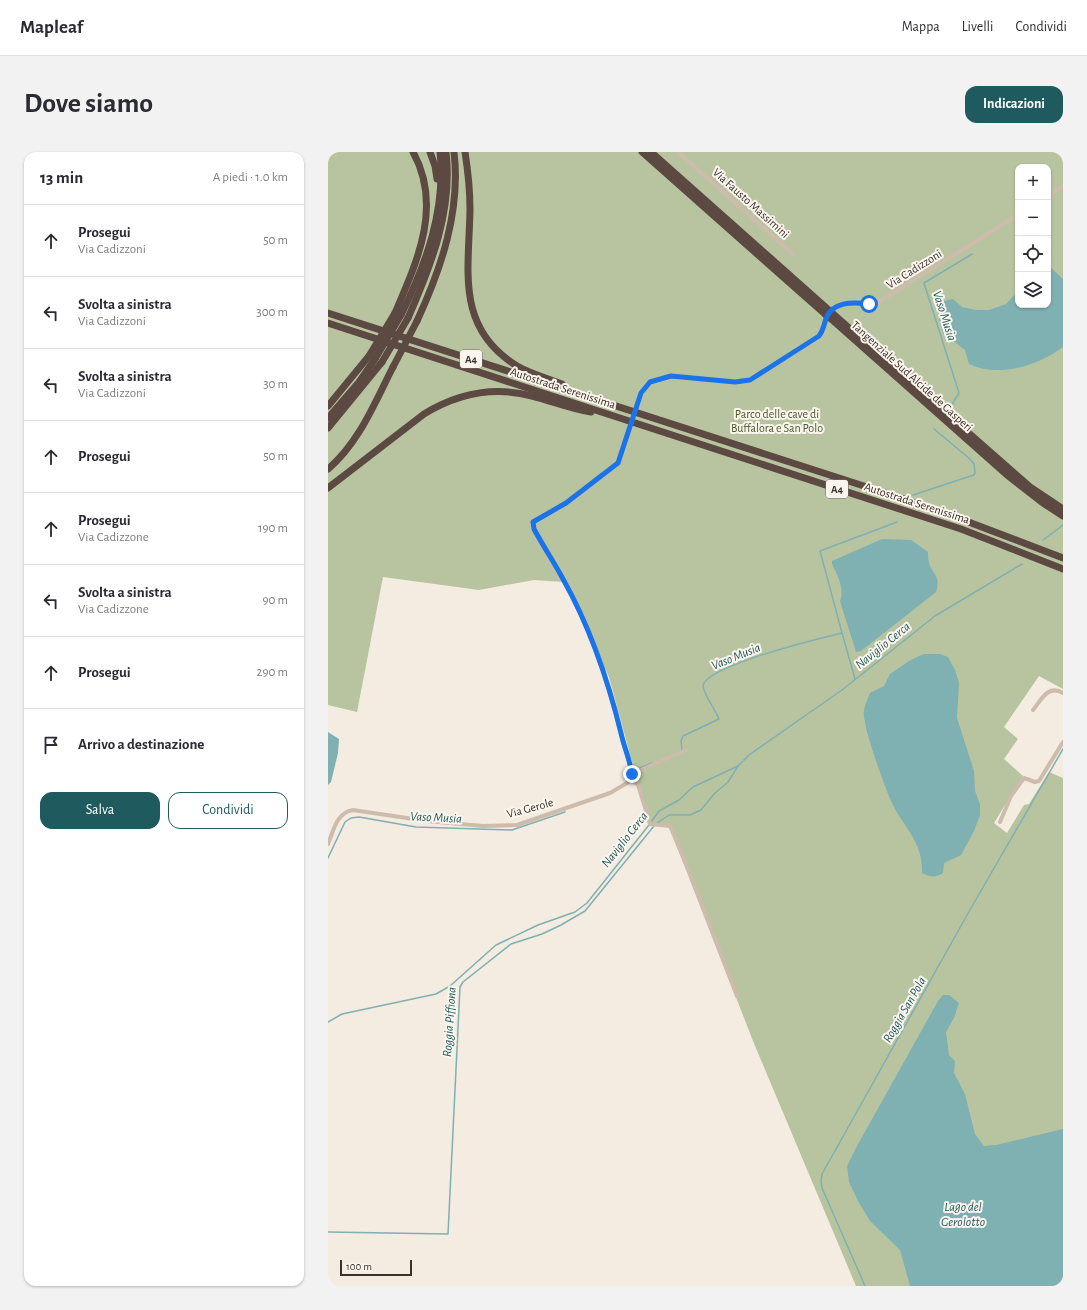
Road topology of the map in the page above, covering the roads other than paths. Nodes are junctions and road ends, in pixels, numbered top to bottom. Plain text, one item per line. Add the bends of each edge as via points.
1 (414, 152) edge
2 (430, 152) edge
3 (440, 152) edge
4 (446, 152) edge
5 (454, 152) edge
6 (465, 152) edge
7 (642, 152) edge
8 (651, 152) edge
9 (678, 152) edge
10 (1063, 186) edge
11 (1051, 194) edge
12 (439, 199) junction
13 (1015, 217) edge
14 (793, 254) dead end
15 (329, 313) edge
16 (830, 314) junction
17 (401, 315) junction
18 (328, 323) edge
19 (376, 359) junction
20 (612, 405) junction
21 (328, 406) edge
22 (609, 414) junction
23 (328, 418) edge
24 (328, 428) edge
25 (328, 469) edge
26 (328, 488) edge
27 (1063, 509) edge
28 (1063, 516) edge
29 (1063, 558) edge
30 (1063, 569) edge
31 (1063, 693) edge
32 (1033, 710) dead end
33 (1063, 742) edge
34 (686, 750) dead end
35 (632, 774) junction
36 (632, 780) junction
37 (1000, 822) dead end
38 (328, 844) edge
39 (737, 996) dead end

1 - 17 highway via 424,181 426,216 418,258
2 - 12 highway via 435,166
3 - 12 highway
4 - 17 highway via 445,202 438,240 431,263
5 - 25 highway, bridge via 454,202 446,245 429,295 359,430 345,452
6 - 20 highway via 470,208 467,285 472,306 484,334 517,366
7 - 16 highway, Tangenziale Sud Alcide de Gasperi
8 - 16 highway, Tangenziale Sud Alcide de Gasperi
9 - 14 street, Via Fausto Massimini
10 - 11 street
12 - 17 highway via 425,261
13 - 35 street, Via Cadizzoni, bridge via 877,303 843,303 834,308 825,320 824,329 819,336 750,380 735,382 690,377 661,378 646,385 621,456 612,469 566,503 533,522 534,529 582,618 607,683
15 - 20 highway, Autostrada Serenissima / A4
16 - 27 highway, Tangenziale Sud Alcide de Gasperi via 1016,474
16 - 28 highway, Tangenziale Sud Alcide de Gasperi via 1007,475
17 - 19 highway, bridge
17 - 19 highway, bridge
18 - 22 highway, Autostrada Serenissima / A4
19 - 21 highway
19 - 23 highway
19 - 24 highway
20 - 29 highway, Autostrada Serenissima / A4 via 958,518
22 - 26 highway via 572,408 522,394 492,392 464,396 424,414
22 - 30 highway, Autostrada Serenissima / A4 via 961,529
31 - 32 street via 1052,690 1044,694
33 - 37 street via 1040,781 1024,778 1011,796
34 - 35 street
35 - 36 street
36 - 38 street, Via Gerole via 610,793 517,825 483,826 346,811 336,822
36 - 39 street via 638,785 650,824 670,826 673,831

